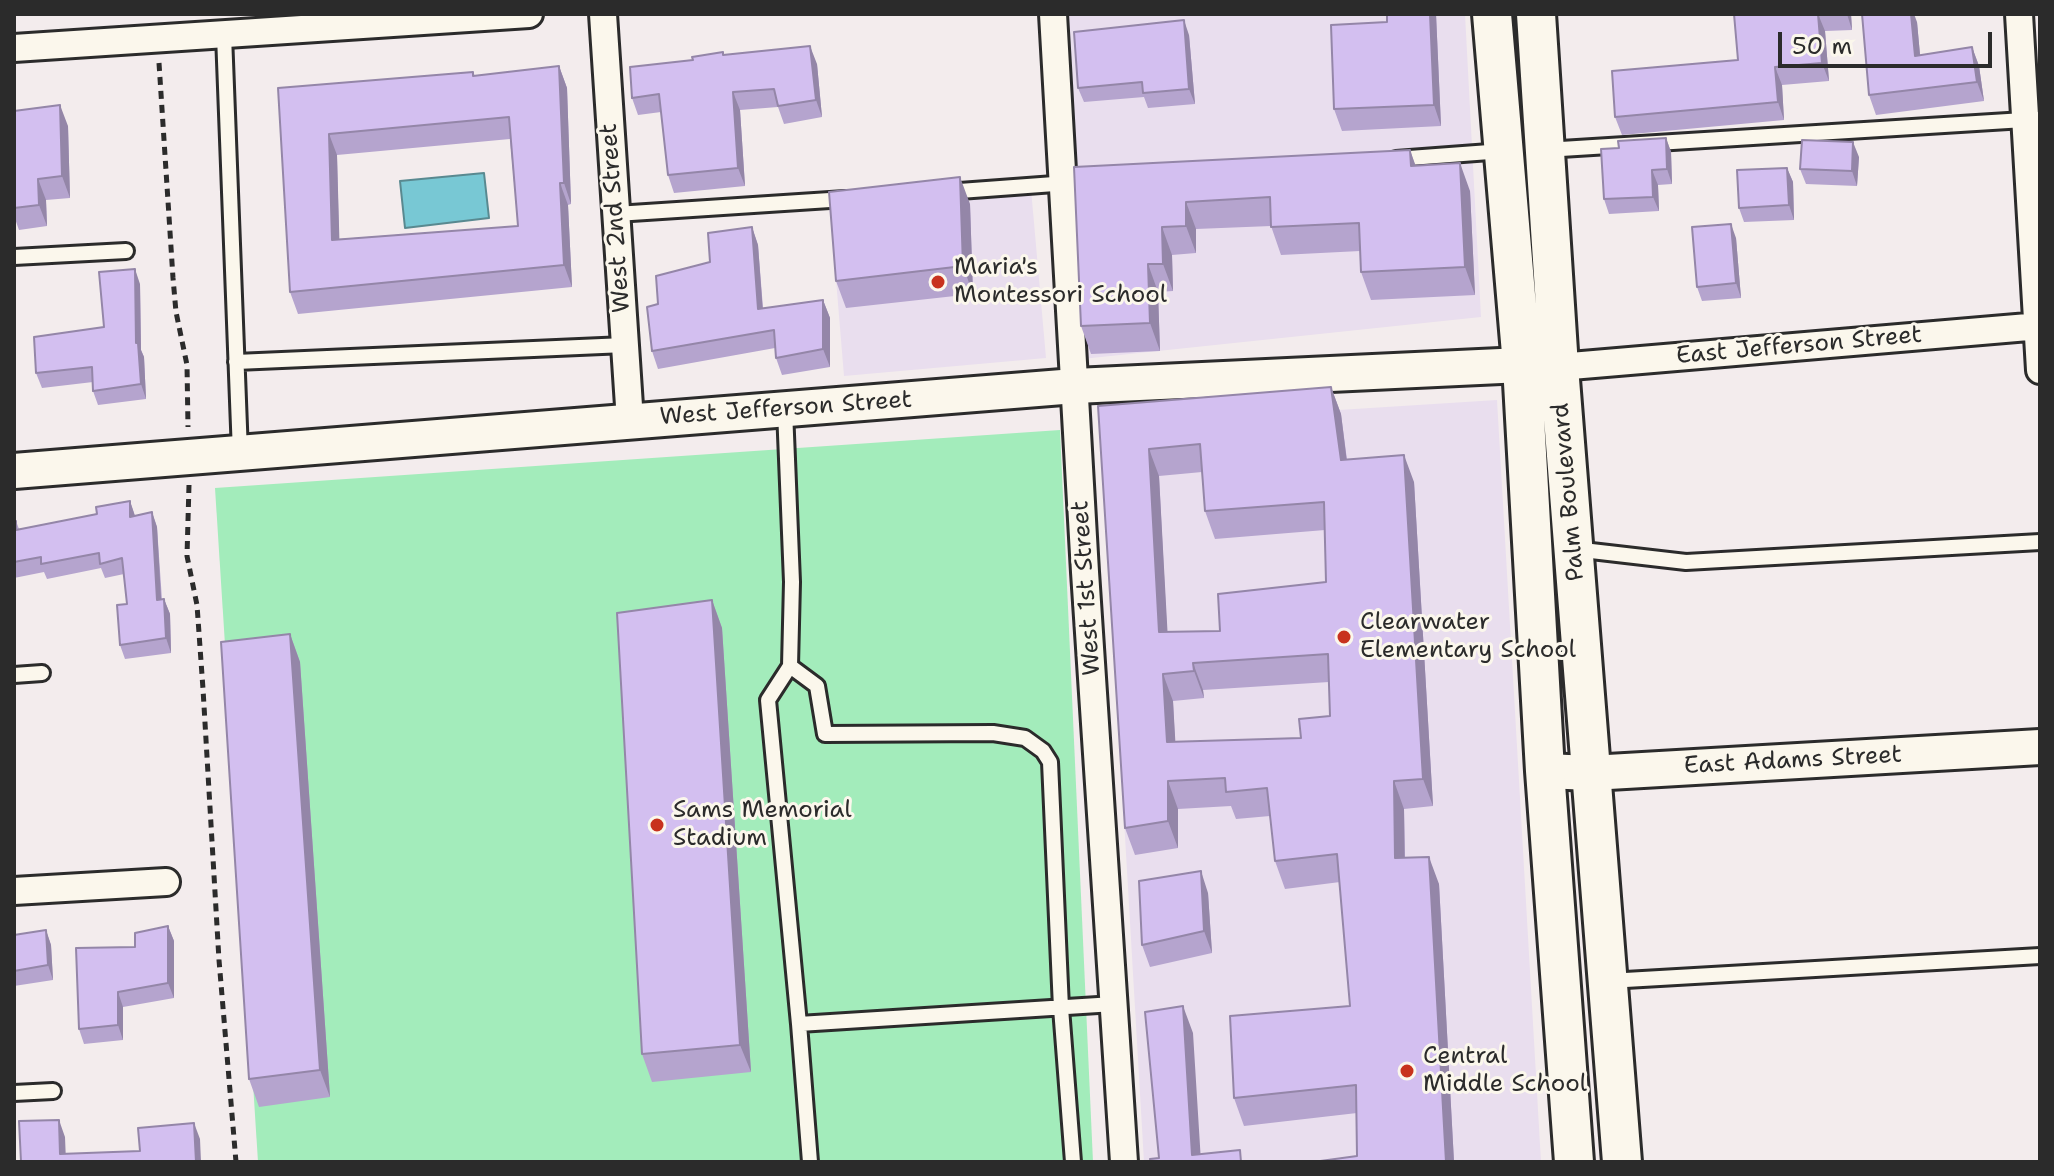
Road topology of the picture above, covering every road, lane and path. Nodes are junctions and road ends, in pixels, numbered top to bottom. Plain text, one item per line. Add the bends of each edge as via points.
1 (529, 14) edge
2 (603, 14) edge
3 (1053, 14) edge
4 (1492, 14) edge
5 (1536, 14) edge
6 (2019, 14) edge
7 (224, 35) junction
8 (158, 39) junction
9 (14, 48) edge
10 (2032, 120) edge
11 (1545, 150) junction
12 (1504, 151) junction
13 (1382, 160) edge
14 (1071, 183) junction
15 (935, 193) edge
16 (855, 198) edge
17 (616, 214) junction
18 (126, 251) dead end
19 (14, 257) edge
20 (2038, 326) edge
21 (625, 345) junction
22 (236, 362) junction
23 (1522, 365) junction
24 (1559, 367) junction
25 (2040, 370) edge
26 (1075, 386) junction
27 (785, 410) junction
28 (630, 421) junction
29 (240, 454) junction
30 (190, 458) junction
31 (14, 471) edge
32 (2040, 542) edge
33 (1573, 549) junction
34 (790, 666) junction
35 (42, 673) dead end
36 (14, 675) edge
37 (2040, 747) edge
38 (1545, 771) junction
39 (1591, 773) junction
40 (166, 882) dead end
41 (14, 891) edge
42 (2040, 956) edge
43 (1608, 981) junction
44 (1561, 988) junction
45 (1114, 1004) junction
46 (1061, 1008) junction
47 (799, 1024) junction
48 (53, 1091) dead end
49 (14, 1093) edge
50 (236, 1162) edge
51 (810, 1162) edge
52 (1073, 1162) edge
53 (1124, 1162) edge
54 (1574, 1162) edge
55 (1622, 1162) edge

1 - 7 street
2 - 17 street, West 2nd Street
3 - 14 street, West 1st Street
4 - 12 main road, Palm Boulevard
5 - 11 main road, Palm Boulevard
6 - 10 street
7 - 8 street
7 - 22 lane
8 - 9 street
8 - 30 path via 176,312 187,365
10 - 11 lane
10 - 20 street
11 - 24 main road, Palm Boulevard
12 - 13 lane
12 - 23 main road, Palm Boulevard
14 - 15 lane
14 - 26 street, West 1st Street
16 - 17 lane
17 - 21 street, West 2nd Street
18 - 19 lane
20 - 24 street, East Jefferson Street
20 - 25 street
21 - 22 lane
21 - 28 street, West 2nd Street
22 - 29 lane
23 - 24 street, West Jefferson Street
23 - 26 street, West Jefferson Street
23 - 38 main road, Palm Boulevard
24 - 33 main road, Palm Boulevard
26 - 27 street, West Jefferson Street
26 - 45 street, West 1st Street
27 - 28 street, West Jefferson Street
27 - 34 lane
28 - 29 street, West Jefferson Street
29 - 30 street, West Jefferson Street
30 - 31 street, West Jefferson Street
30 - 50 path via 187,556 197,605
32 - 33 lane via 1686,562
33 - 39 main road, Palm Boulevard
34 - 46 lane via 817,686 825,734 993,733 1025,738 1043,751 1050,762
34 - 47 lane via 768,700
35 - 36 lane
37 - 39 street, East Adams Street
38 - 39 street, East Adams Street
38 - 44 main road, Palm Boulevard
39 - 43 main road, Palm Boulevard
40 - 41 street
42 - 43 lane
43 - 44 main road
43 - 55 main road, Palm Boulevard
44 - 54 main road, Palm Boulevard
45 - 46 lane
45 - 53 street, West 1st Street
46 - 47 lane
46 - 52 lane
47 - 51 lane
48 - 49 lane

